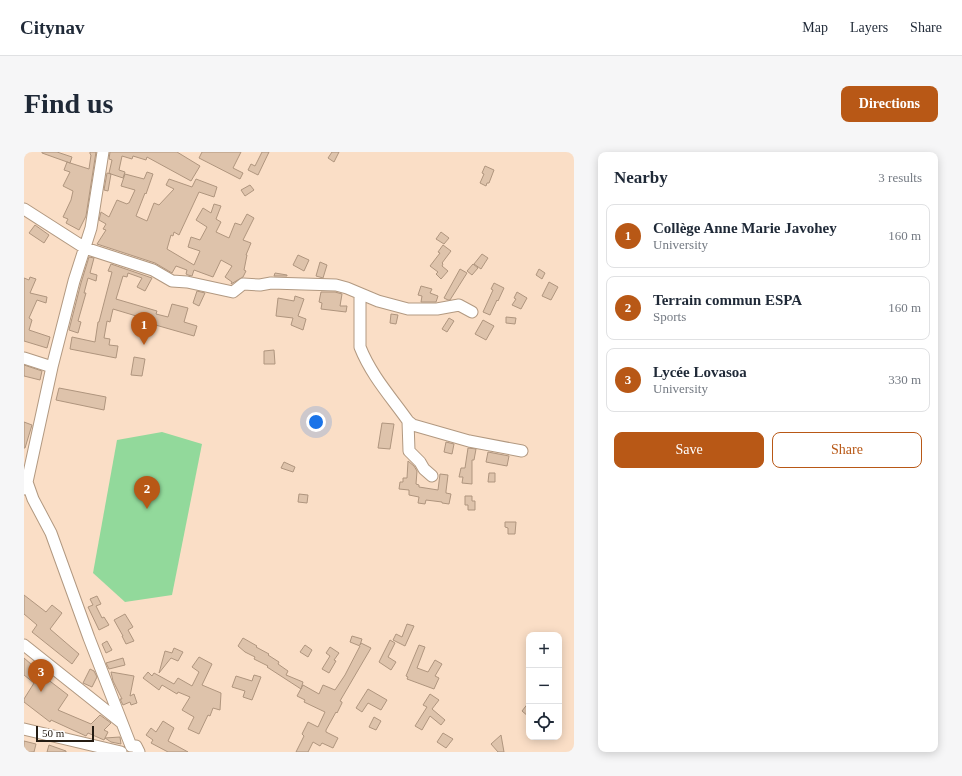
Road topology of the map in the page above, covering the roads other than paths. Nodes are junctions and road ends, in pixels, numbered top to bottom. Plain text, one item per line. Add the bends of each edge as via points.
1 (103, 152) edge
2 (24, 209) edge
3 (85, 248) junction
4 (360, 294) junction
5 (472, 312) dead end
6 (24, 358) edge
7 (52, 366) junction
8 (408, 421) junction
9 (522, 452) dead end
10 (432, 476) dead end
11 (26, 486) edge
12 (24, 645) edge
13 (122, 724) junction
14 (24, 729) edge
15 (132, 750) edge
16 (121, 752) edge

1 - 3 street via 91,228
2 - 3 street
3 - 4 street via 153,270 172,281 234,292 243,284 271,283 336,285
3 - 7 street
4 - 5 street via 408,309 459,306
4 - 8 street via 360,347 363,355 370,369
6 - 7 street
7 - 11 street
8 - 9 street via 413,425 469,442
8 - 10 street via 410,451
11 - 13 street via 51,533
12 - 13 street
13 - 15 street
14 - 16 street

